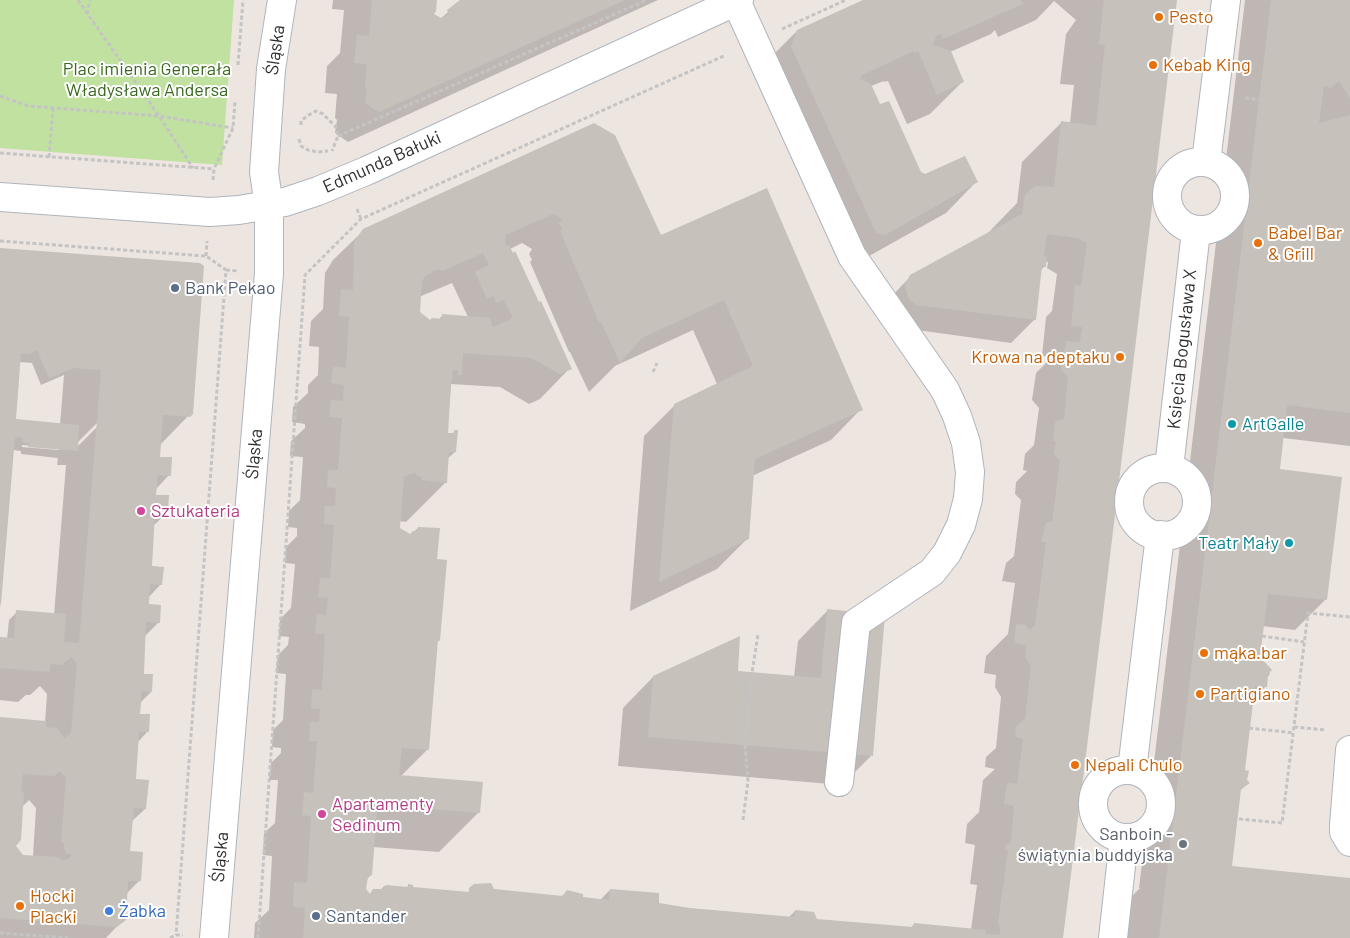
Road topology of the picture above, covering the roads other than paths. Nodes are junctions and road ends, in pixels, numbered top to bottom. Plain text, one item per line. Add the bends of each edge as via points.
1 (282, 0) edge
2 (1226, 0) edge
3 (737, 1) edge
4 (1206, 162) junction
5 (0, 197) edge
6 (269, 206) junction
7 (1196, 231) junction
8 (1169, 468) junction
9 (1160, 535) junction
10 (1350, 750) edge
11 (1132, 770) junction
12 (839, 782) dead end
13 (1124, 839) junction
14 (1350, 842) edge
15 (214, 938) edge
16 (1113, 938) edge

1 - 6 street, Śląska via 272,69 264,172
2 - 4 street
3 - 6 street, Edmunda Bałuki via 366,171 309,195
3 - 12 street via 852,256 946,390 966,443 970,472 968,499 961,525 947,553 932,572 856,624
4 - 7 street via 1227,173 1236,195 1229,217 1210,230
4 - 7 street via 1195,162 1176,172 1166,192 1171,214 1178,222
5 - 6 street, Edmunda Bałuki via 210,212
6 - 15 street, Śląska via 269,273
7 - 8 street, Księcia Bogusława X
8 - 9 street via 1190,480 1195,489 1196,510 1185,528
8 - 9 street via 1161,467 1141,475 1130,493 1131,514 1137,523 1145,530
9 - 11 street
10 - 14 street via 1344,832
11 - 13 street via 1154,782 1162,804 1160,815 1146,833
11 - 13 street via 1113,772 1096,788 1092,798 1092,810 1103,830
13 - 16 street

